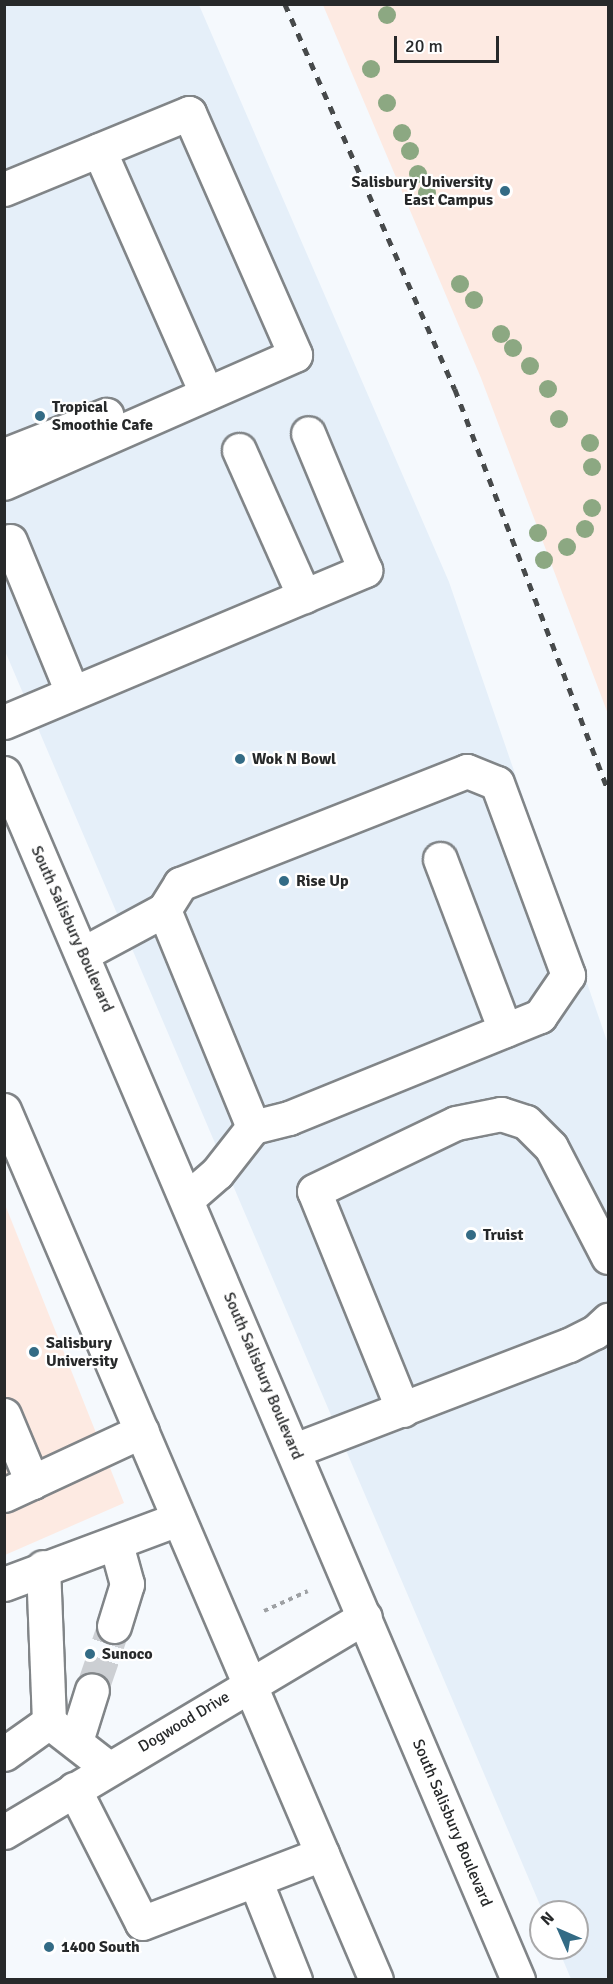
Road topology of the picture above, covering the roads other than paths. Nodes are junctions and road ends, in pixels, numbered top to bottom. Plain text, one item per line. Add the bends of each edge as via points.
1 (99, 150) junction
2 (4, 189) edge
3 (203, 385) junction
4 (308, 433) dead end
5 (239, 450) dead end
6 (4, 455) edge
7 (4, 483) edge
8 (10, 541) dead end
9 (304, 596) junction
10 (72, 692) junction
11 (4, 722) edge
12 (4, 773) edge
13 (440, 859) dead end
14 (164, 910) junction
15 (84, 953) junction
16 (505, 1030) junction
17 (4, 1110) edge
18 (253, 1127) junction
19 (187, 1199) junction
20 (609, 1257) edge
21 (609, 1320) edge
22 (403, 1410) junction
23 (4, 1415) edge
24 (142, 1431) junction
25 (295, 1450) junction
26 (18, 1489) edge
27 (178, 1519) junction
28 (116, 1544) junction
29 (43, 1568) junction
30 (4, 1584) edge
31 (365, 1617) junction
32 (114, 1626) tunnel mouth
33 (249, 1683) junction
34 (92, 1690) tunnel mouth
35 (49, 1722) junction
36 (76, 1741) junction
37 (4, 1754) edge
38 (108, 1768) junction
39 (74, 1789) junction
40 (4, 1832) edge
41 (322, 1854) junction
42 (255, 1880) junction
43 (295, 1980) edge
44 (376, 1980) edge
45 (518, 1980) edge

1 - 2 main road
1 - 3 main road
1 - 3 main road via 189,113 194,123 295,355
3 - 6 main road
3 - 7 main road
4 - 9 main road via 365,570
5 - 9 main road
8 - 10 main road
9 - 10 main road
10 - 11 main road
12 - 15 main road, South Salisbury Boulevard
13 - 16 main road
14 - 15 main road
14 - 16 main road via 180,884 467,771 497,783 568,975 540,1016
14 - 18 main road
15 - 19 main road, South Salisbury Boulevard
16 - 18 main road via 289,1118
17 - 24 main road
18 - 19 main road via 217,1173
19 - 25 main road, South Salisbury Boulevard
20 - 22 main road via 551,1147 526,1122 501,1114 456,1123 314,1191
21 - 22 main road via 569,1345
22 - 25 main road
23 - 26 main road
24 - 26 main road
24 - 27 main road
25 - 31 main road, South Salisbury Boulevard
27 - 28 main road
27 - 33 main road
28 - 29 main road
28 - 32 main road via 127,1584
29 - 30 main road
29 - 35 main road
31 - 33 main road, Dogwood Drive
31 - 45 main road, South Salisbury Boulevard
33 - 38 main road, Dogwood Drive
33 - 41 main road
34 - 36 main road
35 - 36 main road
35 - 37 main road
36 - 38 main road
38 - 39 main road, Dogwood Drive
39 - 40 main road, Dogwood Drive
39 - 42 main road via 142,1923
41 - 42 main road
41 - 44 main road
42 - 43 main road

